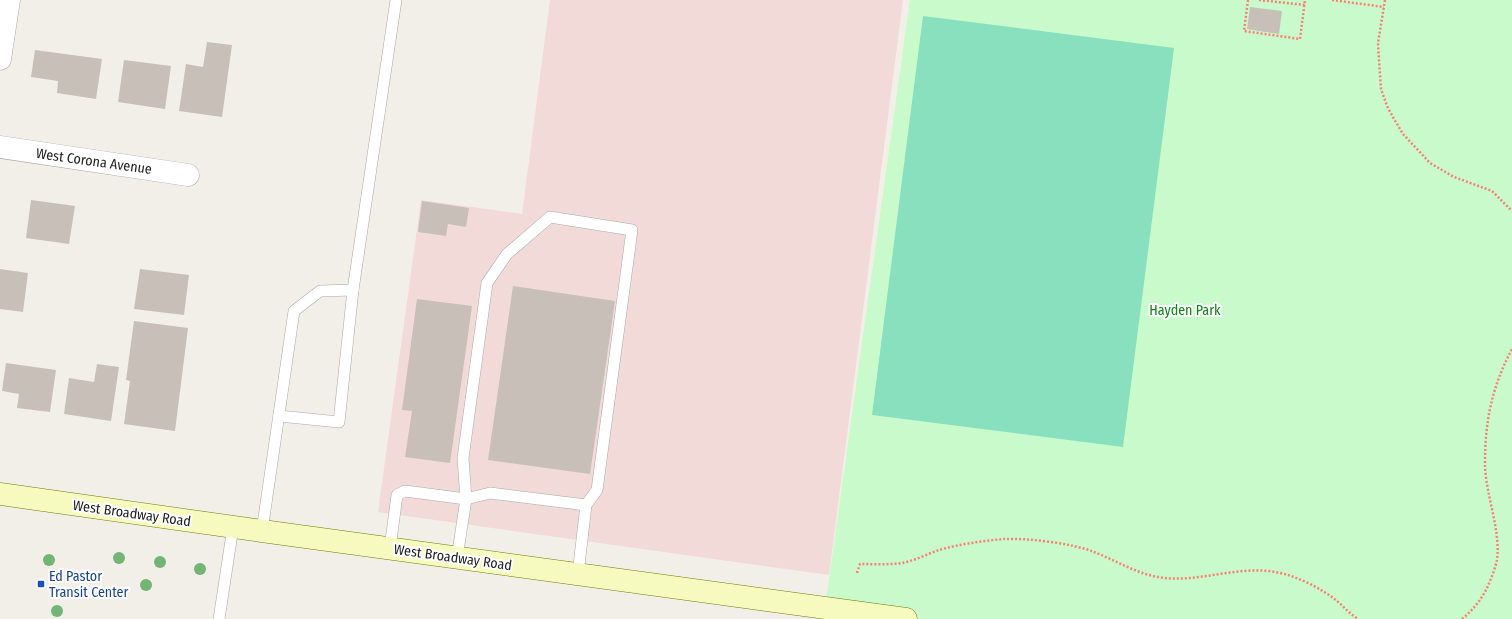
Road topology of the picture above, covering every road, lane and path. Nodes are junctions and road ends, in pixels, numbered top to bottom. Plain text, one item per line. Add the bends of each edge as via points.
1 (9, 0) edge
2 (396, 0) edge
3 (1248, 0) edge
4 (1259, 0) edge
5 (1305, 0) edge
6 (1332, 0) edge
7 (1385, 0) edge
8 (1305, 5) junction
9 (1384, 7) junction
10 (0, 59) edge
11 (0, 147) edge
12 (188, 175) dead end
13 (1512, 211) edge
14 (353, 290) junction
15 (1512, 349) edge
16 (279, 416) junction
17 (0, 494) edge
18 (466, 498) junction
19 (586, 505) junction
20 (233, 527) junction
21 (262, 531) junction
22 (390, 548) junction
23 (457, 558) junction
24 (857, 573) dead end
25 (578, 574) junction
26 (219, 619) edge
27 (906, 619) edge
28 (1358, 619) edge
29 (1462, 619) edge

1 - 10 street
2 - 14 lane
3 - 8 path via 1244,31 1300,39
4 - 8 path
5 - 8 path
6 - 9 path
7 - 9 path
9 - 13 path via 1378,43 1381,89 1394,119 1416,150 1430,163 1492,191
11 - 12 street, West Corona Avenue
14 - 16 lane via 320,291 294,311
14 - 16 lane via 339,422
15 - 29 path via 1501,369 1486,422 1485,465 1497,559 1492,578 1480,601
16 - 21 lane
17 - 20 main road, West Broadway Road
18 - 19 lane via 490,492
18 - 19 lane via 463,458 487,283 507,254 550,217 632,230 597,490
18 - 22 lane via 405,491 397,495
18 - 23 lane
19 - 25 lane
20 - 21 main road, West Broadway Road
20 - 26 lane
21 - 22 main road, West Broadway Road
22 - 23 main road, West Broadway Road
23 - 25 main road, West Broadway Road
24 - 28 path via 860,564 902,563 959,545 1006,539 1024,540 1066,544 1092,551 1139,572 1159,577 1181,578 1244,571 1275,572 1315,587
25 - 27 main road, West Broadway Road

